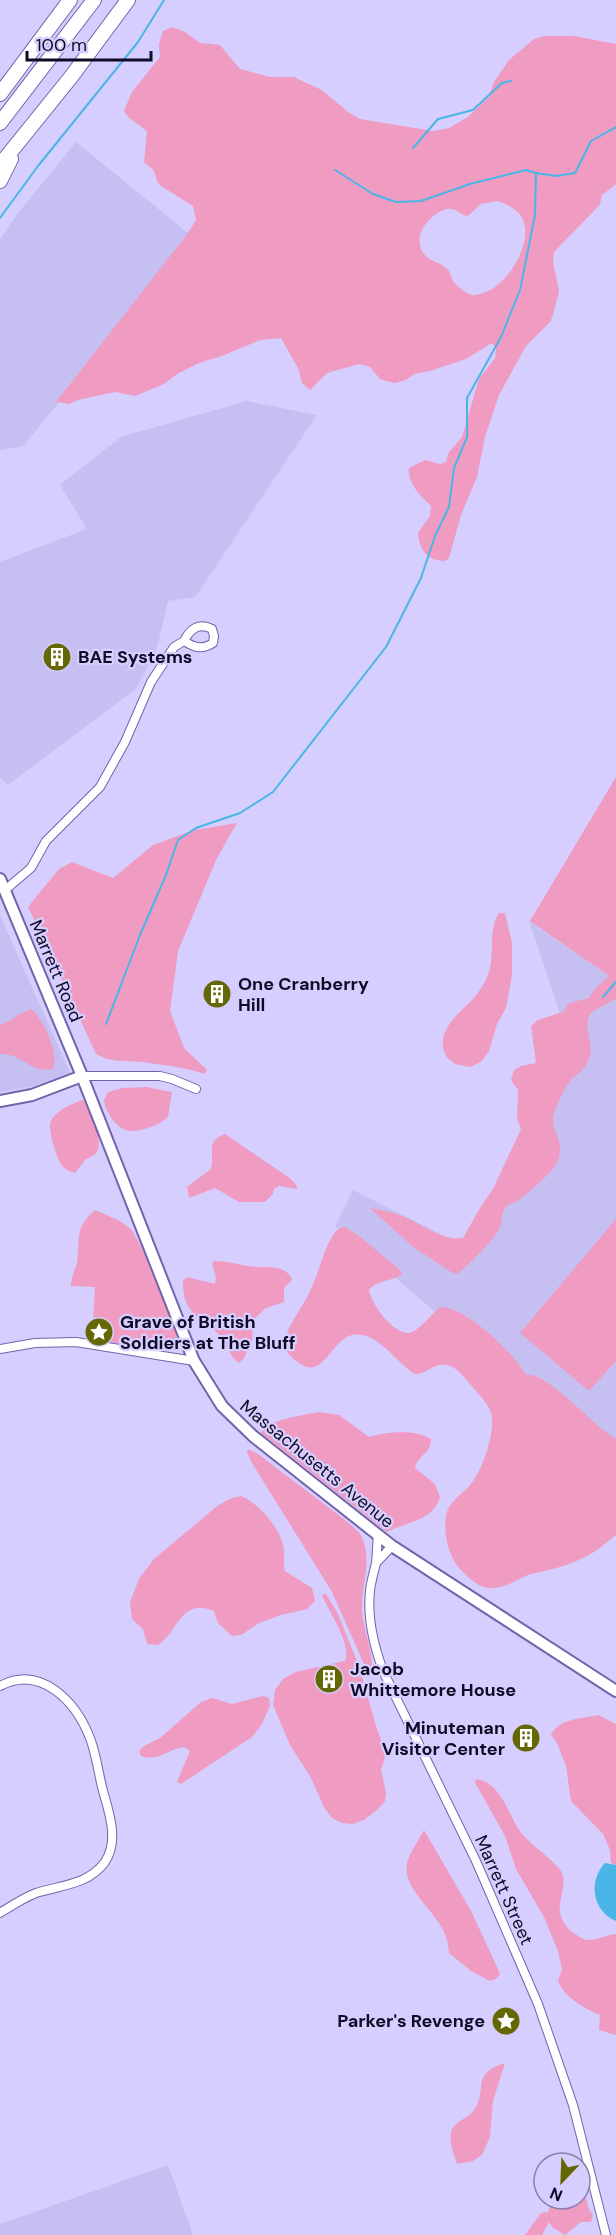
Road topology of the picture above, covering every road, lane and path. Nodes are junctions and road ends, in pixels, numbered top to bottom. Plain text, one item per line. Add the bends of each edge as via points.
1 (70, 0) edge
2 (94, 0) edge
3 (128, 0) edge
4 (0, 94) edge
5 (0, 123) edge
6 (18, 143) junction
7 (0, 165) edge
8 (0, 181) edge
9 (184, 641) dead end
10 (0, 879) edge
11 (5, 890) junction
12 (82, 1076) junction
13 (196, 1089) dead end
14 (0, 1101) edge
15 (0, 1349) edge
16 (194, 1361) junction
17 (378, 1535) junction
18 (392, 1546) junction
19 (376, 1563) junction
20 (0, 1686) edge
21 (616, 1690) edge
22 (0, 1913) edge
23 (606, 2235) edge

1 - 4 highway
2 - 5 highway
3 - 6 highway
6 - 7 highway
6 - 8 highway
9 - 11 street via 174,647 151,682 100,786 46,841 31,868
10 - 11 main road, Marrett Road
11 - 12 main road, Marrett Road
12 - 13 street via 160,1076
12 - 14 main road via 32,1095
12 - 16 main road, Massachusetts Avenue
15 - 16 street via 76,1342
16 - 17 main road, Massachusetts Avenue via 222,1406 244,1428
17 - 18 main road, Massachusetts Avenue
17 - 19 street, Marrett Street
18 - 19 street
18 - 21 main road, Massachusetts Avenue
19 - 23 street, Marrett Street via 369,1605 379,1657 476,1861 538,2004 573,2105
20 - 22 street via 35,1680 60,1693 70,1704 90,1737 113,1831 106,1860 93,1875 35,1894

